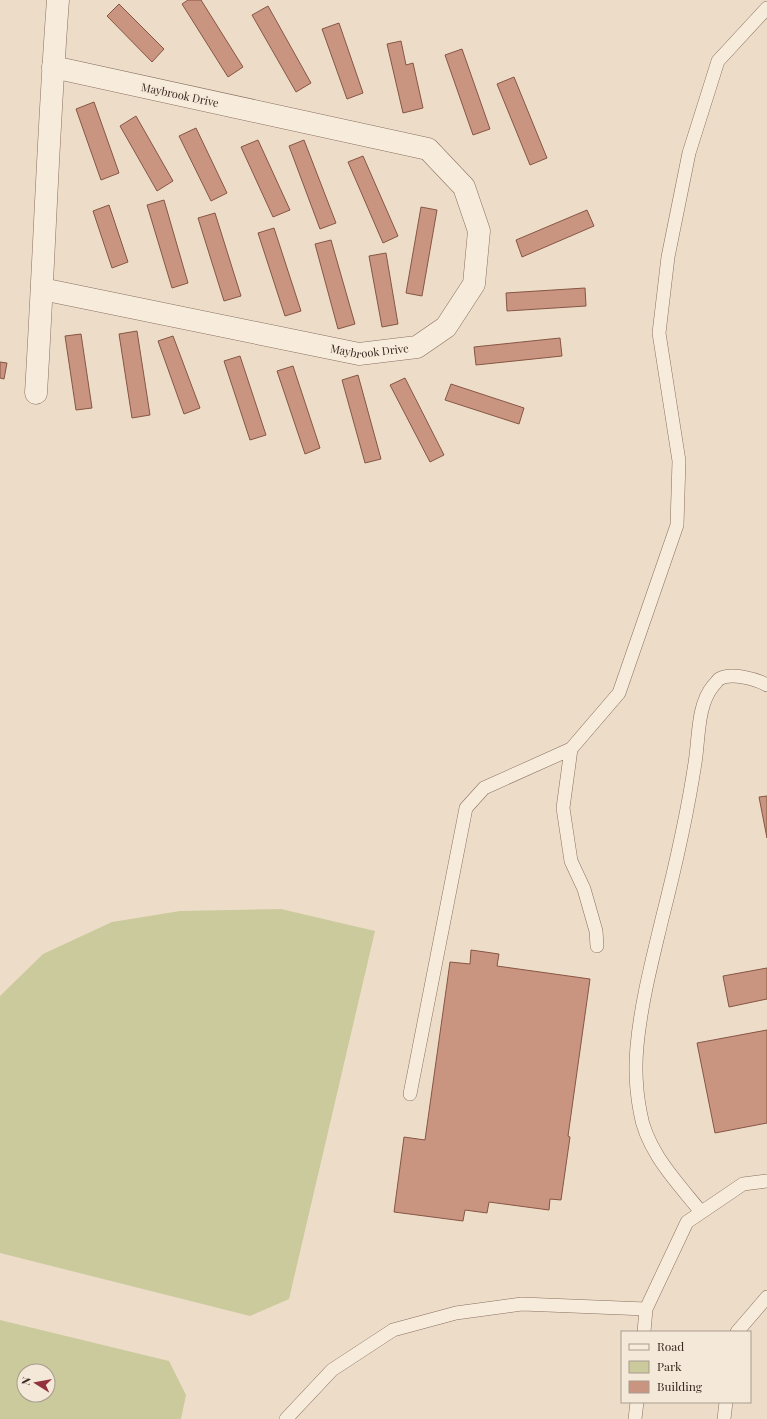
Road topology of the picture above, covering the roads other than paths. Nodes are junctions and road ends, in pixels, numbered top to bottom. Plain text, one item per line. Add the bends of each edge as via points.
1 (58, 0) edge
2 (767, 8) edge
3 (53, 67) junction
4 (42, 289) junction
5 (36, 393) dead end
6 (767, 685) edge
7 (571, 749) junction
8 (597, 946) dead end
9 (410, 1094) dead end
10 (767, 1181) edge
11 (701, 1212) junction
12 (767, 1297) edge
13 (646, 1309) junction
14 (644, 1331) edge
15 (738, 1331) edge
16 (637, 1403) edge
17 (726, 1403) edge
18 (286, 1419) edge
19 (635, 1419) edge
20 (724, 1419) edge

1 - 3 street
2 - 7 lane via 718,61 689,153 668,257 659,333 679,461 677,524 619,694
3 - 4 street
3 - 4 street, Maybrook Drive via 428,149 464,186 479,231 474,284 446,327 417,347 410,348 359,354
4 - 5 street
6 - 11 lane via 736,677 720,679 707,695 702,707 693,779 641,1010 636,1048 636,1083 640,1112 648,1138 660,1161
7 - 8 lane via 563,808 572,860 584,889 596,931
7 - 9 lane via 484,788 466,808
10 - 11 lane via 742,1184
11 - 13 lane via 687,1222
12 - 15 lane
13 - 14 lane
13 - 18 lane via 522,1304 456,1313 394,1330 332,1370
16 - 19 lane
17 - 20 lane

